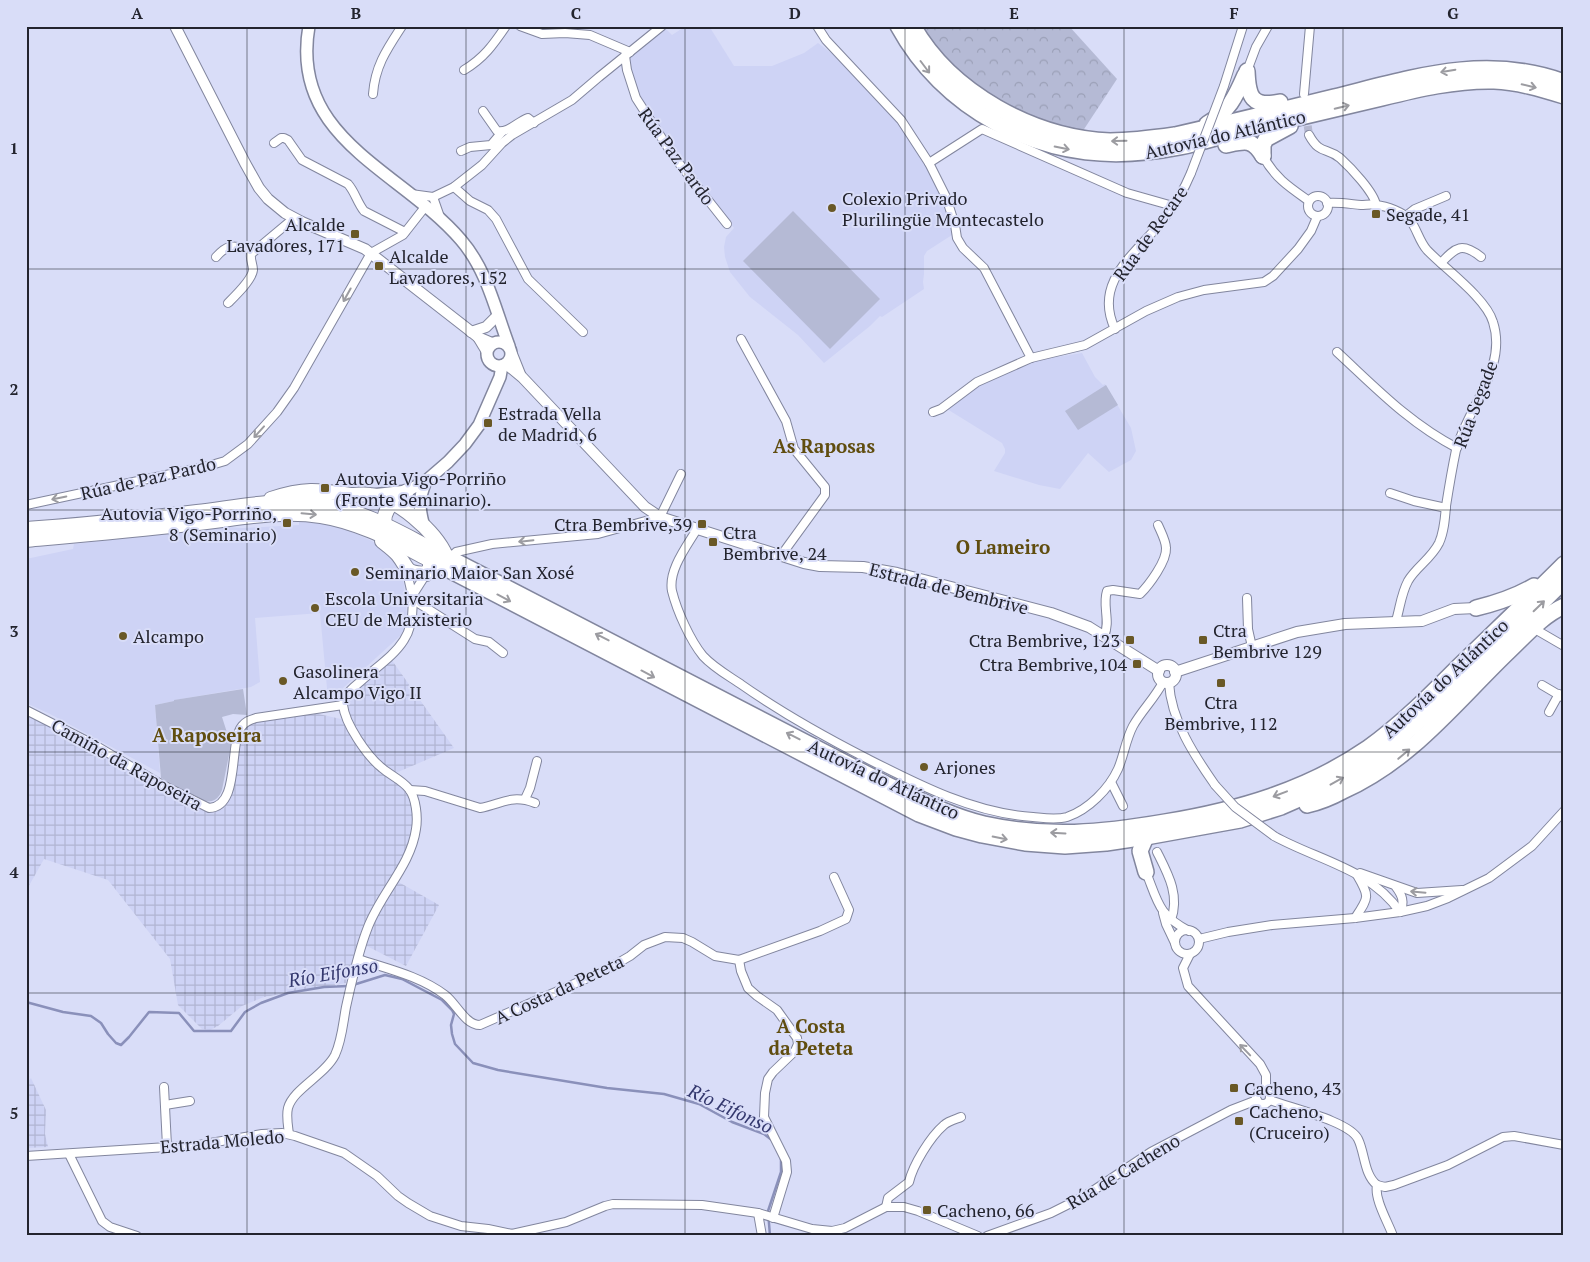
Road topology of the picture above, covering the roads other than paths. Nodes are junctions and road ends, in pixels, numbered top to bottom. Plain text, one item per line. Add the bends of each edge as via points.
1 (175, 26) edge
2 (309, 26) edge
3 (402, 26) edge
4 (506, 26) edge
5 (520, 26) edge
6 (817, 26) edge
7 (898, 26) edge
8 (913, 26) edge
9 (1243, 26) edge
10 (1268, 26) edge
11 (1310, 26) edge
12 (657, 28) edge
13 (628, 54) junction
14 (464, 70) dead end
15 (1246, 71) junction
16 (1561, 80) edge
17 (1388, 84) junction
18 (373, 94) dead end
19 (1304, 94) dead end
20 (1564, 96) edge
21 (483, 111) dead end
22 (1312, 114) junction
23 (534, 122) junction
24 (1196, 130) junction
25 (502, 132) junction
26 (1309, 136) tunnel mouth
27 (274, 143) dead end
28 (462, 151) dead end
29 (1130, 154) junction
30 (1263, 156) junction
31 (929, 163) junction
32 (454, 187) junction
33 (409, 194) junction
34 (1446, 196) dead end
35 (432, 197) junction
36 (1309, 201) junction
37 (1327, 203) junction
38 (1376, 205) junction
39 (1173, 206) junction
40 (425, 207) junction
41 (1406, 216) junction
42 (1317, 217) junction
43 (294, 218) junction
44 (442, 221) junction
45 (727, 224) dead end
46 (405, 232) junction
47 (255, 250) junction
48 (371, 253) junction
49 (216, 257) dead end
50 (1481, 257) dead end
51 (1441, 263) junction
52 (228, 303) dead end
53 (495, 314) junction
54 (1115, 329) junction
55 (583, 332) dead end
56 (474, 334) junction
57 (741, 339) dead end
58 (491, 350) junction
59 (1337, 352) dead end
60 (1030, 358) junction
61 (509, 365) junction
62 (491, 397) junction
63 (933, 412) dead end
64 (1457, 448) junction
65 (681, 474) dead end
66 (426, 481) junction
67 (407, 491) junction
68 (1390, 493) dead end
69 (370, 495) junction
70 (392, 503) junction
71 (254, 504) junction
72 (26, 505) edge
73 (1446, 508) junction
74 (660, 517) junction
75 (1158, 525) dead end
76 (424, 527) junction
77 (365, 528) junction
78 (26, 529) edge
79 (697, 529) junction
80 (386, 531) junction
81 (42, 539) junction
82 (26, 540) edge
83 (26, 547) edge
84 (398, 554) junction
85 (780, 556) junction
86 (448, 557) junction
87 (429, 560) junction
88 (1564, 564) edge
89 (407, 570) junction
90 (1557, 579) edge
91 (412, 598) junction
92 (1247, 598) dead end
93 (1564, 606) edge
94 (1476, 608) junction
95 (1396, 621) junction
96 (1533, 628) junction
97 (1104, 636) junction
98 (1482, 644) junction
99 (1564, 646) edge
100 (1252, 647) junction
101 (503, 653) dead end
102 (1159, 671) junction
103 (1175, 672) junction
104 (1166, 683) junction
105 (1542, 685) dead end
106 (1561, 696) edge
107 (343, 705) junction
108 (26, 710) edge
109 (1549, 712) dead end
110 (537, 761) dead end
111 (1111, 782) junction
112 (410, 790) junction
113 (525, 799) junction
114 (535, 803) dead end
115 (1123, 806) dead end
116 (1281, 807) junction
117 (1564, 811) edge
118 (1146, 837) junction
119 (1157, 852) dead end
120 (1146, 872) joint
121 (1354, 872) junction
122 (834, 877) dead end
123 (1395, 886) junction
124 (1466, 890) junction
125 (1400, 912) junction
126 (1163, 913) junction
127 (1355, 918) junction
128 (1171, 920) junction
129 (1189, 931) junction
130 (1199, 939) junction
131 (1176, 944) junction
132 (1190, 954) junction
133 (358, 959) junction
134 (739, 960) junction
135 (164, 1087) dead end
136 (1266, 1091) junction
137 (1257, 1100) junction
138 (1270, 1100) junction
139 (190, 1101) dead end
140 (165, 1105) junction
141 (961, 1117) dead end
142 (289, 1134) junction
143 (1564, 1145) edge
144 (167, 1146) junction
145 (69, 1154) junction
146 (26, 1156) edge
147 (1377, 1185) junction
148 (886, 1207) junction
149 (758, 1213) junction
150 (772, 1217) junction
151 (512, 1235) edge
152 (136, 1236) edge
153 (762, 1236) edge
154 (978, 1236) edge
155 (986, 1236) edge
156 (1393, 1236) edge

1 - 43 street via 259,188 273,204
2 - 33 main road via 306,52 309,77 326,117 344,140
3 - 18 street via 381,58
4 - 14 street via 488,53
5 - 13 street via 542,34 590,35 623,48
6 - 31 street via 826,40 901,120
7 -> 29 highway, Autovía do Atlántico via 930,73 974,111 1047,145 1081,152
24 -> 8 highway, Autovía do Atlántico via 1142,140 1084,138 1052,132 1022,120 965,86 938,62
9 - 39 street, Rúa de Recare, bridge via 1191,173
10 - 15 street
11 - 19 street
12 - 13 street
13 - 23 street via 572,100
13 - 45 street, Rúa Paz Pardo via 627,70 636,98 674,157
15 - 17 highway via 1251,96 1267,105 1352,86
15 - 24 highway via 1230,106 1219,117
16 -> 17 highway, Autovía do Atlántico via 1497,68 1464,68
17 - 24 highway, Autovía do Atlántico
22 -> 20 highway, Autovía do Atlántico via 1418,89 1462,83 1527,85
21 - 25 street via 495,129
22 - 29 highway, Autovía do Atlántico via 1180,147
22 - 30 highway via 1266,138
23 - 25 street via 528,118
23 - 32 street via 502,143 482,165
25 - 28 street via 491,145
26 - 38 street via 1314,145 1340,159 1373,196
27 - 46 street via 281,138 288,140 302,160 348,184 364,211
29 - 30 highway via 1171,156 1244,141 1254,144
30 - 36 street via 1281,182
31 - 39 street via 982,129 1127,193
31 - 60 street via 946,197 957,238 984,268
32 - 35 street
32 - 55 street via 470,201 488,210 528,280
33 - 35 street
33 - 40 main road
34 - 41 street via 1415,208
35 - 44 street
36 - 37 street via 1319,196
36 - 42 street via 1308,209
37 - 38 street
37 - 42 street via 1324,214
38 - 41 street
39 - 54 street, Rúa de Recare via 1117,274 1110,306
40 - 44 main road
40 - 46 street
41 - 51 street, Rúa Segade via 1426,249
42 - 54 street via 1298,249 1264,282 1178,297
43 - 47 street
43 - 48 street
44 - 53 main road via 460,239 480,268
46 - 48 street
47 - 49 street via 229,246
47 - 52 street via 250,258 251,277
48 - 56 street
48 -> 72 street, Rúa de Paz Pardo via 278,412 248,444 225,461
50 - 51 street via 1472,250 1460,248
51 - 64 street, Rúa Segade via 1478,299 1493,321 1496,334 1494,363
53 - 56 street via 486,327
53 - 58 main road
53 - 61 main road
54 - 60 street via 1085,346
56 - 58 street
57 - 85 street via 786,421 794,449 824,487 824,495
58 - 61 main road via 495,366
58 - 61 main road via 502,342
58 - 62 main road
59 - 64 street via 1401,412
60 - 63 street via 977,382
61 - 62 main road
61 - 74 street, Estrada de Bembrive via 645,507
62 - 66 main road via 472,435
64 - 73 street, Rúa Segade
65 - 74 street
66 - 67 main road
66 - 76 main road via 419,508
67 - 69 main road
67 - 70 highway
68 - 73 street
69 - 70 highway
69 - 71 highway via 319,489 292,492
70 - 76 highway
70 - 80 highway via 384,516
71 - 78 highway
71 - 80 highway via 305,502 341,508
73 - 95 street, Rúa Segade via 1440,542 1409,580
74 - 79 street, Estrada de Bembrive
74 -> 86 street via 598,534 492,544 456,552
75 - 97 street via 1166,553 1156,574 1140,594 1107,591 1108,622
76 - 86 highway
76 - 87 highway
77 - 80 highway
81 -> 77 highway via 276,514 321,516
77 - 84 highway
79 - 85 street, Estrada de Bembrive
79 - 111 street via 675,569 672,589 676,602 694,643 712,664 765,702 889,770 942,795 1003,813 1067,817 1091,802
80 - 84 highway
80 - 87 highway
81 - 82 highway
81 - 83 highway
84 - 89 highway
85 - 97 street, Estrada de Bembrive via 820,566 897,572 1050,613 1080,623
86 - 87 highway, Autovía do Atlántico
98 -> 86 highway, Autovía do Atlántico via 1407,718 1369,747 1344,764 1277,795 1207,815 1143,826 1064,834 1025,831 961,817 894,788
87 - 89 highway via 416,573
87 - 91 street
87 -> 118 highway, Autovía do Atlántico via 920,814 956,828 1025,843 1065,846
88 - 90 highway, Autovía do Atlántico
89 - 91 street
90 - 94 highway via 1517,596
90 - 98 highway, Autovía do Atlántico
116 -> 90 highway, Autovía do Atlántico via 1347,776 1399,739 1446,697
91 - 101 street via 475,640 486,640
91 - 107 street via 408,635 394,652 349,691
92 - 100 street
93 - 96 highway via 1551,612
94 - 95 street via 1454,609 1422,621
94 - 98 highway via 1491,618
95 - 100 street via 1321,627
96 - 99 street
116 -> 96 highway via 1297,807 1329,798 1397,760 1432,730
97 - 102 street, Estrada de Bembrive
100 - 103 street
102 - 103 street via 1166,666
102 - 104 street via 1158,676
103 - 104 street via 1175,679
104 - 111 street via 1132,727
104 - 121 street, bridge via 1180,725 1202,767 1235,807 1297,849
105 - 106 street
106 - 109 street
107 - 108 street, Camiño da Raposeira via 256,718 243,724 238,733 226,796 219,806 209,808
107 - 112 street via 349,723 368,754
110 - 113 street
111 - 115 street
112 - 113 street via 425,791 480,808 505,800
112 - 133 street via 416,816 413,840 368,926
113 - 114 street
116 - 118 highway, Autovía do Atlántico via 1240,820
117 - 124 street via 1532,846
118 - 120 highway via 1140,850
119 - 128 street via 1174,894
120 - 126 street
121 - 123 street
121 - 125 street via 1387,895
121 - 127 street via 1366,890 1367,898
122 - 134 street via 849,910 846,919
124 -> 123 street via 1416,894
123 - 125 street via 1403,899
124 - 125 street via 1427,906
125 - 127 street
126 - 128 street
126 - 131 street
127 - 130 street via 1272,925
128 - 129 street
129 - 130 street
129 - 131 street via 1179,934
130 - 132 street via 1197,949
131 - 132 street via 1182,953
136 -> 132 street via 1266,1075 1260,1064 1188,986 1183,968
133 - 134 street, A Costa da Peteta via 397,971 443,994 475,1025 598,974 644,945 665,937 683,938 715,956
133 - 142 street via 338,1046 332,1060 290,1103 287,1115
134 - 150 street via 748,988 777,1010 798,1044 768,1079 764,1117 786,1161 787,1172
135 - 140 street
136 - 137 street via 1258,1092
136 - 138 street
137 - 138 street via 1263,1104
137 - 155 street, Rúa de Cacheno via 1151,1152 1085,1196 1051,1213
138 - 147 street via 1354,1132 1371,1179
139 - 140 street
140 - 144 street
141 - 148 street via 945,1124 935,1134 911,1171 909,1182 888,1198
142 - 144 street, Estrada Moledo via 262,1134 199,1145
142 - 151 street, Estrada Moledo via 344,1153 377,1176 398,1196 430,1216 461,1226
143 - 147 street via 1503,1137 1439,1168 1394,1185
144 - 145 street, Estrada Moledo
145 - 146 street, Estrada Moledo
145 - 152 street via 102,1221 110,1228
147 - 156 street via 1377,1198
148 - 150 street via 846,1228 832,1230 812,1229
148 - 154 street via 918,1211
149 - 150 street
149 - 151 street via 702,1205 613,1204 566,1222
149 - 153 street

